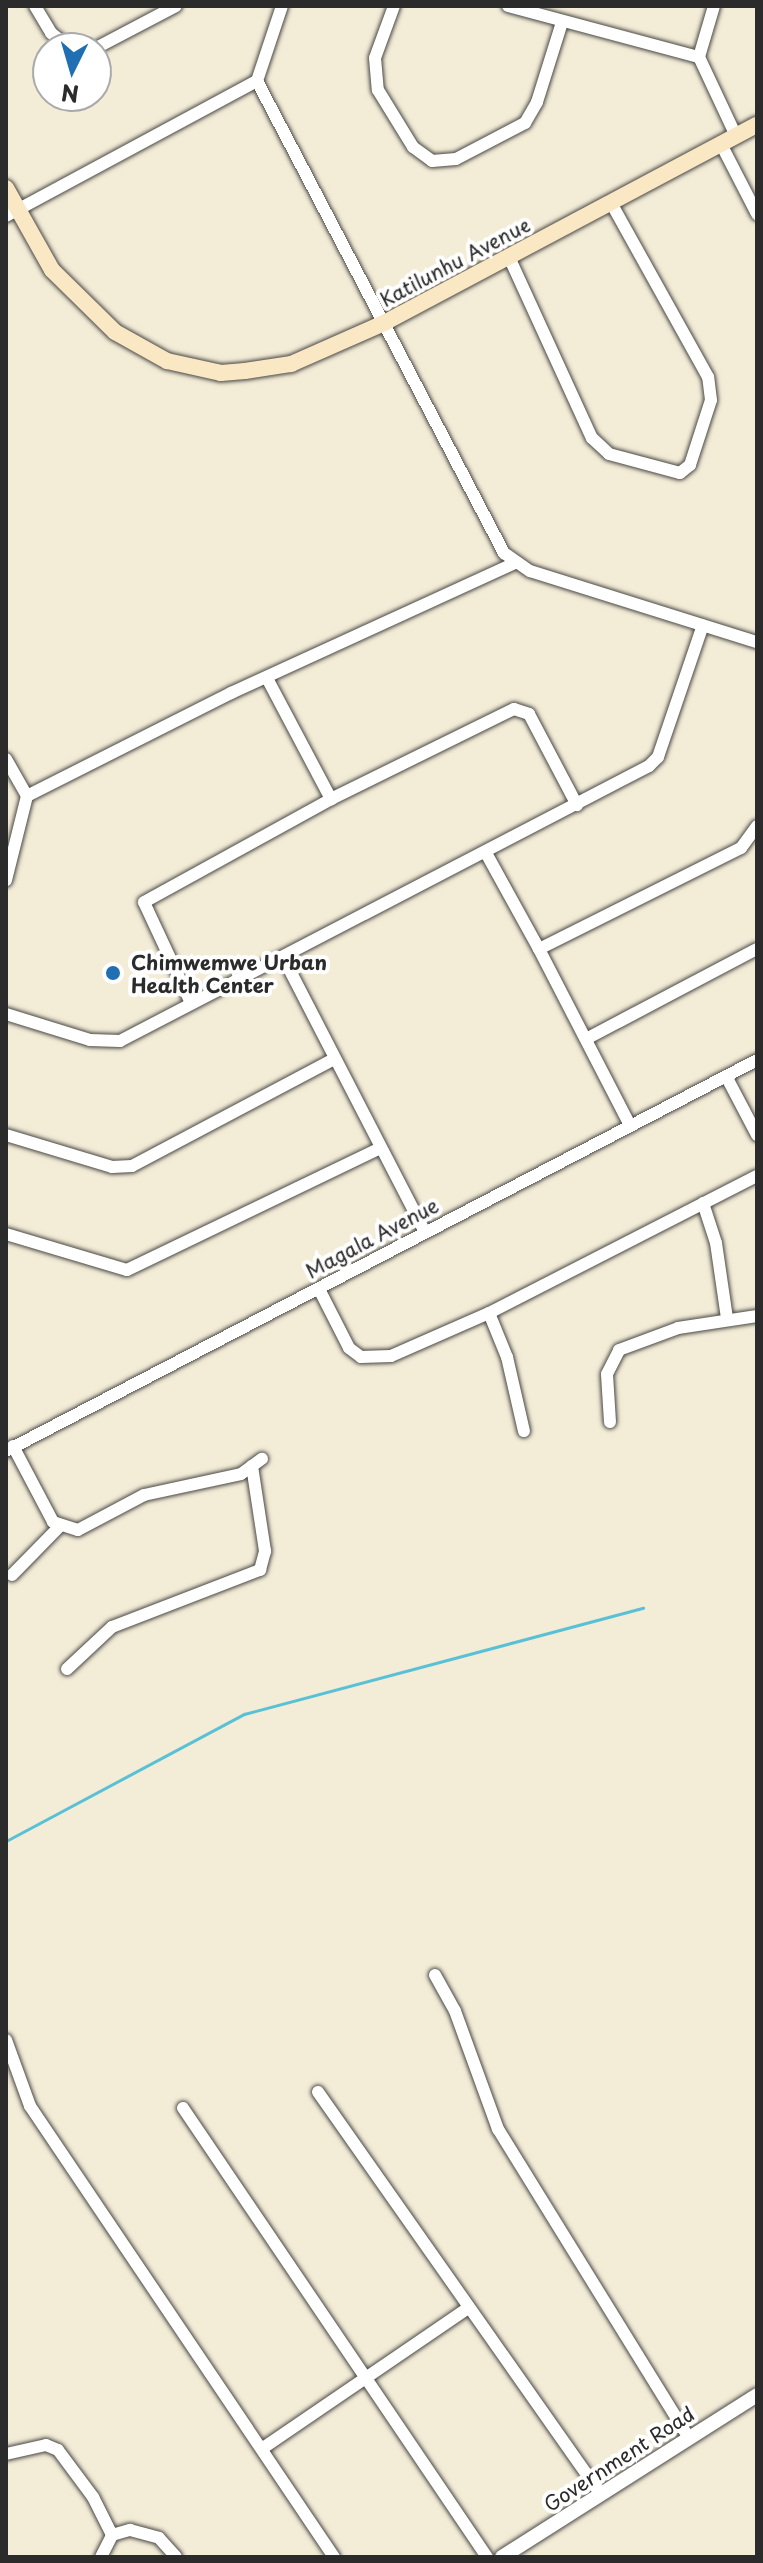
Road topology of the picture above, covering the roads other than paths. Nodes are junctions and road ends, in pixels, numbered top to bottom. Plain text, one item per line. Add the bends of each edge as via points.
1 (35, 6) edge
2 (176, 6) edge
3 (282, 6) edge
4 (394, 6) edge
5 (508, 6) edge
6 (714, 6) edge
7 (562, 22) junction
8 (50, 32) edge
9 (112, 40) edge
10 (699, 57) junction
11 (257, 81) junction
12 (757, 125) edge
13 (728, 140) junction
14 (6, 188) edge
15 (611, 203) junction
16 (12, 213) edge
17 (757, 214) edge
18 (509, 257) junction
19 (384, 323) junction
20 (515, 563) junction
21 (703, 625) junction
22 (757, 642) edge
23 (268, 680) junction
24 (6, 759) edge
25 (27, 796) junction
26 (331, 799) junction
27 (577, 805) junction
28 (757, 826) edge
29 (486, 853) junction
30 (6, 880) edge
31 (539, 949) junction
32 (757, 949) edge
33 (283, 957) junction
34 (191, 1003) junction
35 (6, 1014) edge
36 (586, 1039) junction
37 (334, 1059) junction
38 (757, 1060) edge
39 (726, 1076) junction
40 (630, 1125) junction
41 (6, 1135) edge
42 (757, 1135) edge
43 (380, 1148) junction
44 (757, 1176) edge
45 (703, 1203) junction
46 (425, 1232) junction
47 (8, 1239) edge
48 (319, 1289) junction
49 (489, 1313) junction
50 (757, 1316) edge
51 (727, 1318) junction
52 (610, 1422) dead end
53 (524, 1431) dead end
54 (10, 1449) edge
55 (59, 1527) junction
56 (12, 1575) dead end
57 (67, 1669) dead end
58 (435, 1975) dead end
59 (7, 2048) edge
60 (318, 2092) dead end
61 (183, 2108) dead end
62 (467, 2309) junction
63 (363, 2377) junction
64 (757, 2395) edge
65 (689, 2438) junction
66 (263, 2448) junction
67 (6, 2454) edge
68 (601, 2494) junction
69 (112, 2535) junction
70 (101, 2557) edge
71 (176, 2557) edge
72 (334, 2557) edge
73 (487, 2557) edge
74 (502, 2557) edge

1 - 8 street
2 - 9 street
3 - 11 street
4 - 7 street via 375,58 378,90 413,147 432,161 456,159 525,123 537,102
5 - 7 street
6 - 10 street
7 - 10 street
10 - 13 street
11 - 16 street via 165,125
11 - 19 street
12 - 13 main road, Katilunhu Avenue
13 - 15 main road, Katilunhu Avenue
13 - 17 street
14 - 16 main road, Katilunhu Avenue
15 - 18 main road, Katilunhu Avenue
15 - 18 street via 708,377 711,400 690,465 680,473 609,454 592,438
16 - 19 main road, Katilunhu Avenue via 66,289 115,332 155,357 221,373 245,371 291,364
18 - 19 main road, Katilunhu Avenue
19 - 20 street via 487,524
20 - 21 street
20 - 23 street
21 - 22 street
21 - 27 street via 658,757
23 - 25 street via 231,693
23 - 26 street
24 - 25 street
25 - 30 street
26 - 27 street via 514,709 529,714
26 - 34 street via 144,902
27 - 29 street
28 - 31 street via 741,848
29 - 31 street
29 - 33 street
31 - 36 street
32 - 36 street
33 - 34 street
33 - 37 street
34 - 35 street via 120,1041 105,1043
36 - 40 street
37 - 41 street via 132,1166 112,1167
37 - 43 street
38 - 39 street, Magala Avenue
39 - 40 street, Magala Avenue
39 - 42 street
40 - 46 street, Magala Avenue
43 - 46 street
43 - 47 street via 127,1270
44 - 45 street
45 - 49 street
45 - 51 street via 716,1243
46 - 48 street, Magala Avenue
48 - 49 street via 349,1348 361,1357 391,1356
48 - 54 street, Magala Avenue
49 - 53 street via 507,1357
50 - 51 street
51 - 52 street via 648,1336 619,1350 607,1374
54 - 55 street
55 - 56 street
55 - 57 street via 93,1526 144,1495 241,1474 257,1463 265,1551 260,1570 112,1627
58 - 65 street via 455,2011 498,2129
59 - 66 street via 30,2106
60 - 62 street
61 - 63 street
62 - 63 street
62 - 68 street
63 - 66 street
63 - 73 street
64 - 65 street, Government Road
65 - 68 street, Government Road
66 - 72 street
67 - 69 street via 46,2445 58,2450 93,2497
68 - 74 street, Government Road
69 - 70 street
69 - 71 street via 146,2531

